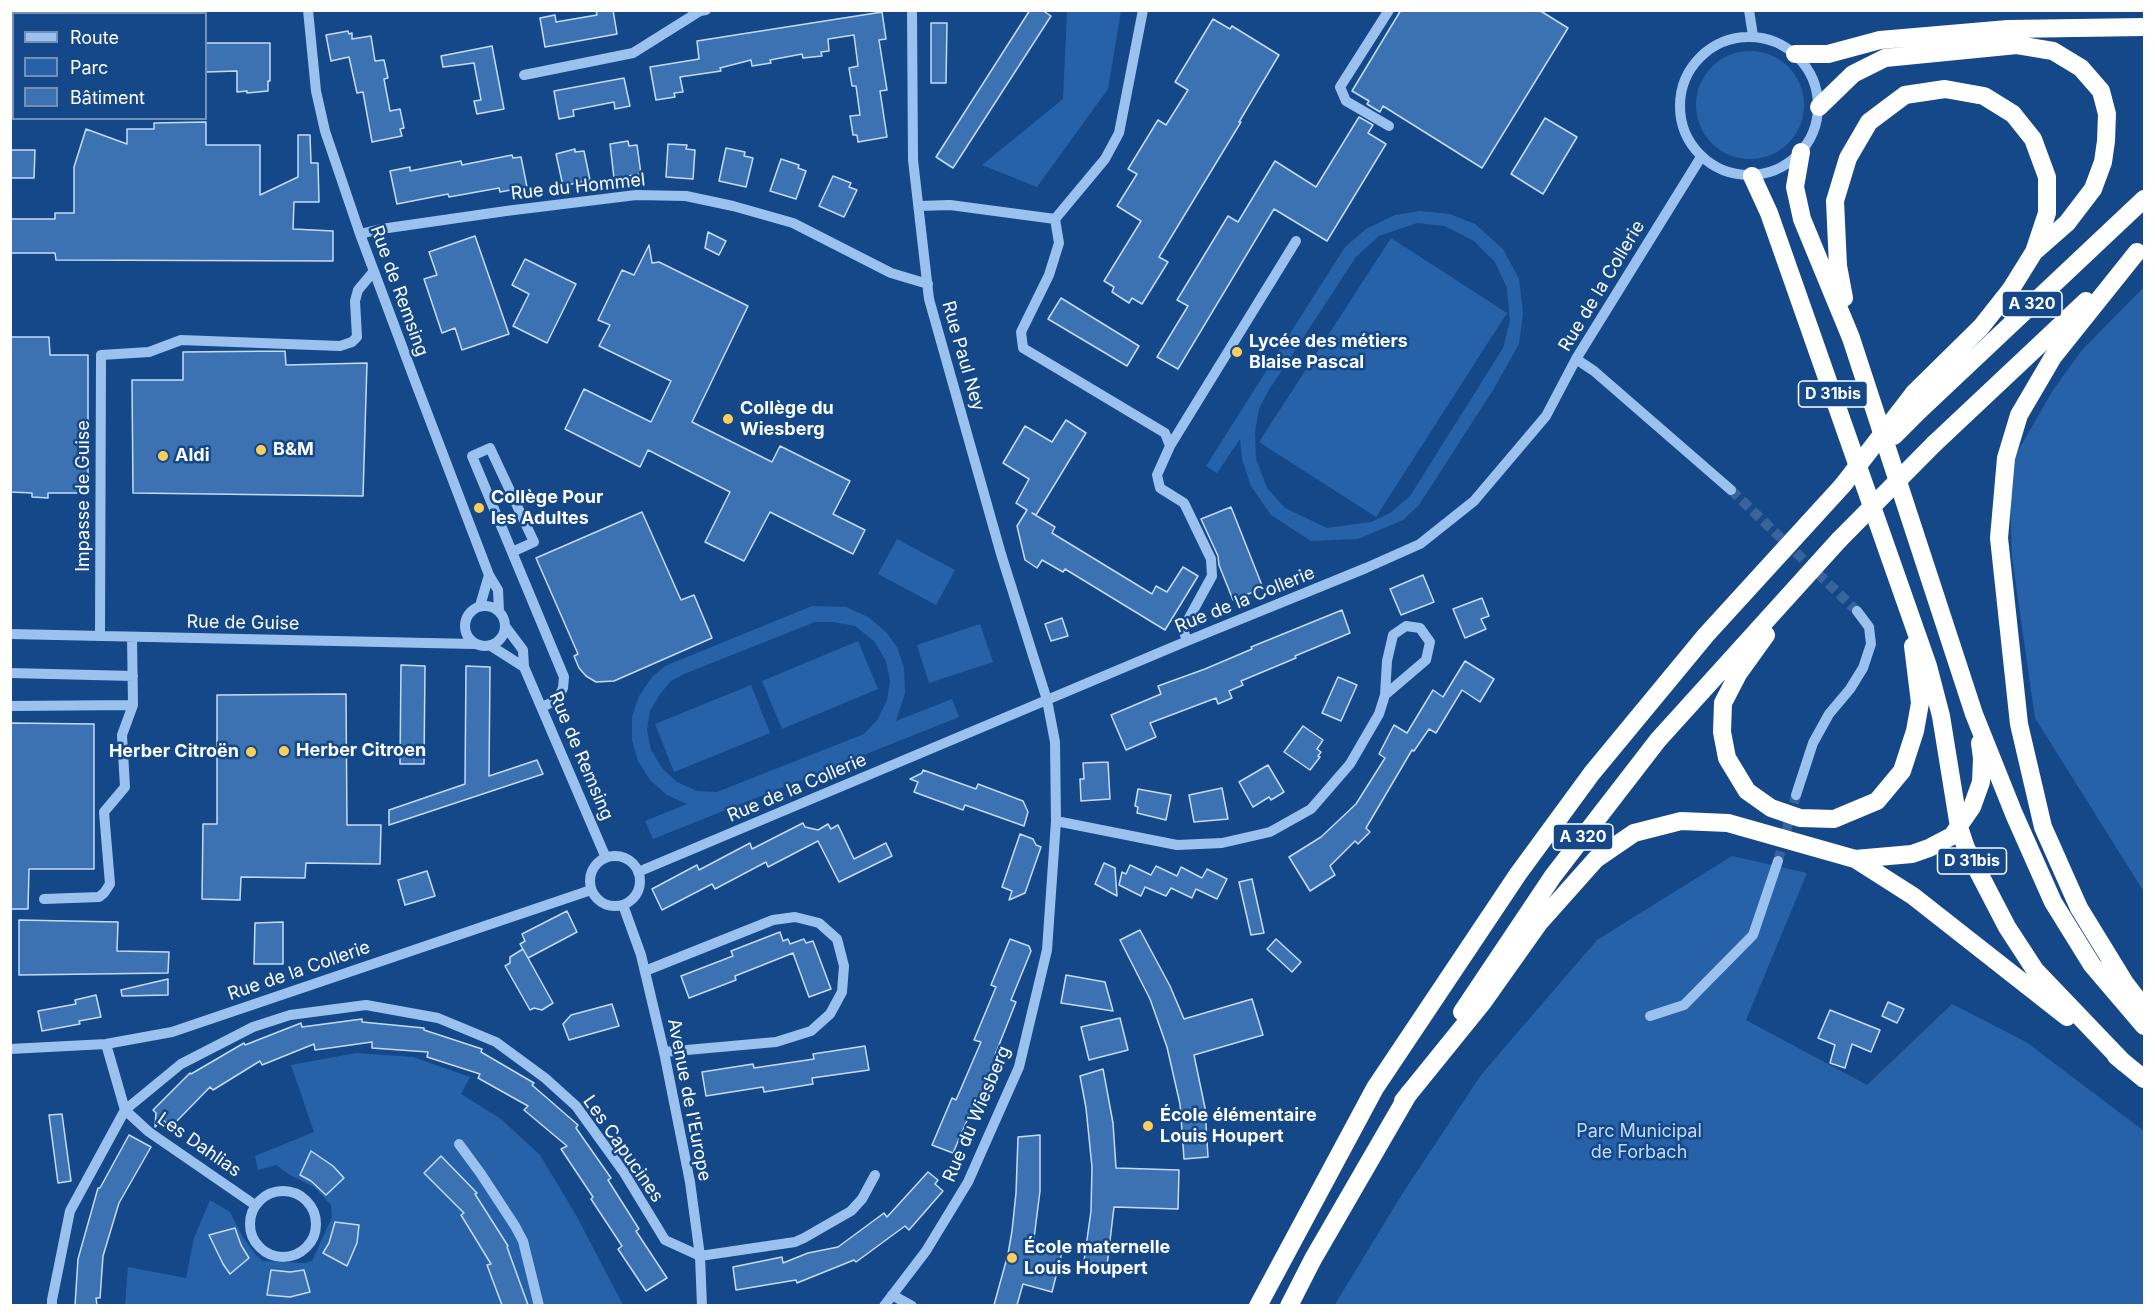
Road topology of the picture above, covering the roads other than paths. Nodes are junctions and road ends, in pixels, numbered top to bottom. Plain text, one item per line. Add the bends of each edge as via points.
1 (308, 10) edge
2 (912, 10) edge
3 (1143, 10) edge
4 (1389, 10) edge
5 (1749, 10) edge
6 (702, 11) edge
7 (2145, 27) edge
8 (1753, 36) junction
9 (1795, 54) junction
10 (524, 75) dead end
11 (1819, 107) junction
12 (1389, 126) dead end
13 (1801, 152) junction
14 (1701, 157) junction
15 (1752, 176) junction
16 (2145, 199) edge
17 (919, 206) junction
18 (1055, 219) junction
19 (360, 234) junction
20 (1296, 241) dead end
21 (2141, 249) edge
22 (2034, 252) junction
23 (374, 271) junction
24 (927, 284) junction
25 (1851, 338) junction
26 (1576, 359) junction
27 (1917, 402) junction
28 (1170, 446) junction
29 (1731, 490) tunnel mouth
30 (512, 552) junction
31 (489, 575) junction
32 (1789, 595) junction
33 (480, 606) junction
34 (499, 611) junction
35 (1857, 611) tunnel mouth
36 (1909, 615) junction
37 (505, 626) junction
38 (10, 634) edge
39 (100, 636) junction
40 (132, 637) junction
41 (1187, 641) junction
42 (474, 644) junction
43 (491, 646) junction
44 (524, 668) junction
45 (10, 673) edge
46 (133, 676) junction
47 (1385, 695) junction
48 (1047, 700) junction
49 (133, 705) junction
50 (10, 706) edge
51 (542, 707) junction
52 (1974, 714) junction
53 (1796, 795) tunnel mouth
54 (1056, 821) junction
55 (1959, 827) junction
56 (606, 858) junction
57 (1856, 859) junction
58 (1778, 861) tunnel mouth
59 (638, 872) junction
60 (591, 890) junction
61 (44, 899) dead end
62 (623, 905) junction
63 (645, 971) junction
64 (2145, 1008) edge
65 (1650, 1016) dead end
66 (2145, 1026) edge
67 (106, 1044) junction
68 (10, 1049) edge
69 (664, 1052) junction
70 (2124, 1063) junction
71 (2145, 1079) edge
72 (1403, 1101) junction
73 (125, 1110) junction
74 (459, 1144) dead end
75 (875, 1175) dead end
76 (255, 1205) junction
77 (700, 1256) junction
78 (892, 1295) junction
79 (52, 1305) edge
80 (539, 1305) edge
81 (702, 1305) edge
82 (884, 1305) edge
83 (912, 1305) edge
84 (1258, 1305) edge
85 (1289, 1305) edge

1 - 19 street, Rue de Remsing via 320,111
2 - 17 street, Rue Paul Ney via 914,160
3 - 18 street via 1119,133 1105,159
4 - 12 street via 1340,87 1346,101
5 - 8 street
6 - 10 street via 633,53
7 - 9 highway via 2008,29 1880,40 1828,54
8 - 9 street via 1776,41
8 - 14 street via 1732,38 1712,46 1684,78 1680,120
9 - 11 street via 1808,69
11 - 13 street via 1814,131
11 - 22 highway via 1853,74 1885,58 2017,45 2053,51 2081,68 2101,91 2107,114 2103,162 2093,189 2067,224
13 - 15 street via 1779,169
13 - 25 highway, D 31bis via 1795,187 1802,219
14 - 15 street via 1724,171
14 - 26 street, Rue de la Collerie
15 - 36 highway, D 31bis via 1773,224
16 - 27 highway, A 320
17 - 18 street via 950,205
17 - 24 street, Rue Paul Ney
18 - 28 street via 1059,243 1049,275 1021,332 1023,348 1165,433
19 - 23 street, Rue de Remsing
19 - 24 street, Rue du Hommel via 636,195 686,196 792,223 891,273
20 - 28 street
21 - 32 highway, A 320, bridge via 1934,444
21 - 64 highway via 2053,357 2019,415 2006,458 1999,538 2019,724 2043,827 2079,908
22 - 25 highway via 2047,213 2047,177 2033,139 2013,114 1984,96 1945,89 1905,95 1869,122 1848,158 1835,201 1838,266
22 - 27 highway via 2011,289
23 - 31 street, Rue de Remsing
23 - 39 street, Impasse de Guise via 358,290 355,301 357,337 340,346 181,340 149,352 101,355
24 - 48 street, Rue Paul Ney via 1001,554
25 - 52 highway, D 31bis
26 - 29 street
26 - 41 street, Rue de la Collerie via 1546,416 1509,461 1474,501 1420,544
27 - 84 highway, A 320, bridge via 1706,635 1592,773 1518,874 1375,1088
28 - 41 street via 1157,475 1160,488 1184,503 1211,559 1212,576 1183,629
30 - 30 street via 534,542 490,448 472,456
30 - 51 street via 564,677 556,700
31 - 33 street
31 - 34 street, Rue de Remsing via 498,590
32 - 36 highway via 1728,694 1722,732 1728,758 1747,791 1771,808 1800,818 1834,819 1877,801 1902,771 1920,703
32 - 72 highway, A 320 via 1658,740 1553,876
33 - 34 street
33 - 42 street via 468,613 464,621 464,631
34 - 37 street
35 - 53 street via 1869,627 1871,644 1863,668 1813,743
36 - 55 highway, D 31bis via 1941,716
37 - 43 street via 501,638
37 - 44 street, Rue de Remsing via 523,650
38 - 39 street, Rue de Guise
39 - 40 street, Rue de Guise
40 - 42 street, Rue de Guise
40 - 46 street
41 - 48 street, Rue de la Collerie
42 - 43 street
43 - 44 street
44 - 51 street, Rue de Remsing
45 - 46 street
46 - 49 street
47 - 47 street via 1392,635 1406,626 1420,628 1430,642 1426,660
47 - 54 street via 1379,714 1350,764 1311,809 1270,832 1222,843 1178,845
48 - 54 street, Rue du Wiesberg via 1055,741
48 - 59 street, Rue de la Collerie
49 - 50 street
49 - 61 street via 122,735 125,787 104,813 110,884 99,897
51 - 56 street, Rue de Remsing
52 - 55 highway via 1982,758 1981,782
52 - 66 highway, D 31bis via 2053,902 2092,965
54 - 78 street, Rue du Wiesberg via 1047,950 1019,1067 968,1182 926,1251
55 - 57 highway via 1952,836 1912,854
55 - 70 highway, D 31bis via 1988,893 2035,970
56 - 59 street via 625,858
56 - 60 street via 592,871
57 - 70 highway via 1913,896
57 - 72 highway via 1728,823 1681,821 1634,833 1596,859 1539,922 1483,1002
58 - 65 street via 1753,935 1684,1005
59 - 62 street via 637,892
60 - 62 street via 604,904
60 - 67 street, Rue de la Collerie via 172,1032
62 - 63 street, Avenue de l'Europe
63 - 69 street, Avenue de l'Europe
63 - 69 street via 773,920 795,917 819,922 837,939 844,966 842,992 830,1014 811,1031 776,1042
67 - 68 street, Rue de la Collerie
67 - 73 street
69 - 77 street, Avenue de l'Europe via 690,1182
70 - 71 highway, D 31bis
72 - 85 highway, A 320
73 - 76 street, Les Dahlias via 149,1132
73 - 77 street, Les Capucines via 181,1064 253,1027 290,1015 366,1005 438,1018 496,1042 576,1106 665,1240
73 - 79 street, Les Capucines via 70,1211
74 - 80 street via 523,1241
75 - 77 street via 851,1211 804,1238
76 - 76 street via 277,1191 291,1191 304,1198 316,1216 310,1244 297,1254 282,1257 265,1252 255,1241 250,1223
77 - 81 street, Avenue de l'Europe
78 - 82 street, Rue du Wiesberg
78 - 83 street

